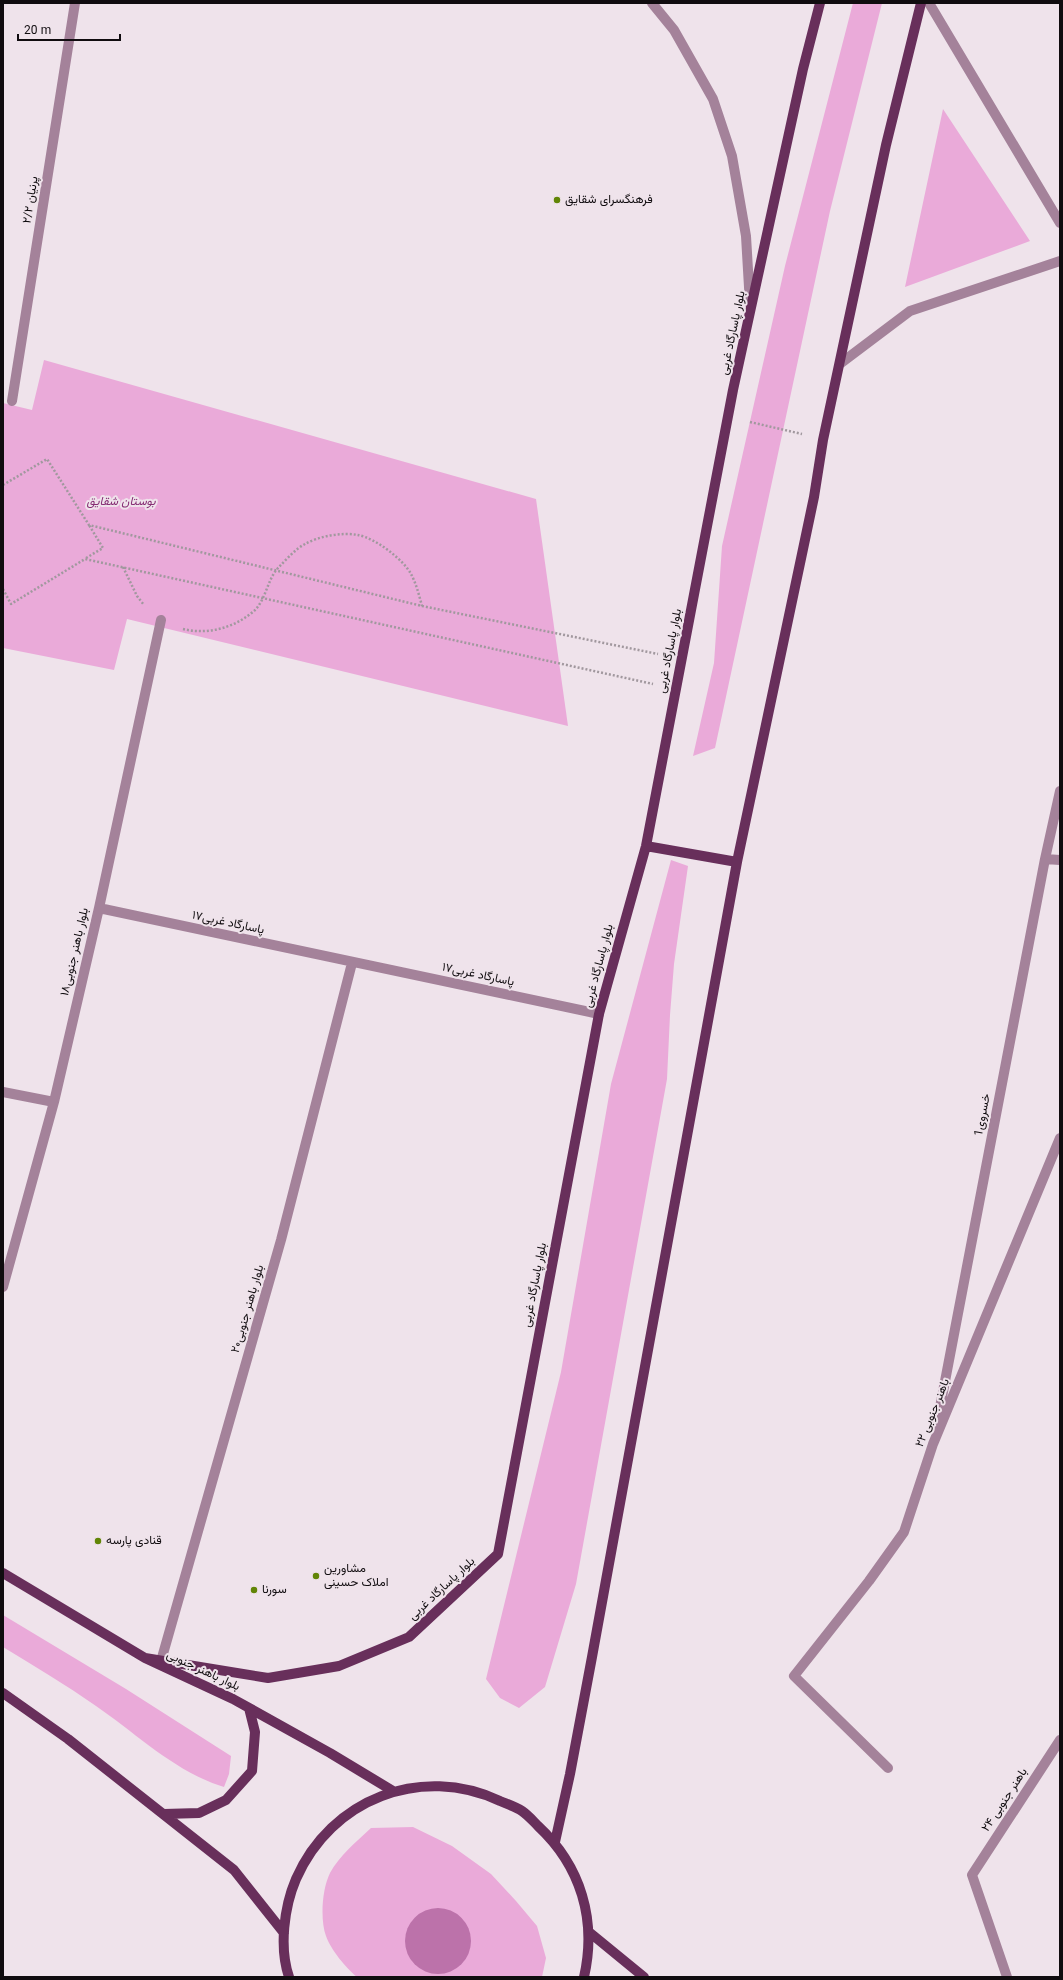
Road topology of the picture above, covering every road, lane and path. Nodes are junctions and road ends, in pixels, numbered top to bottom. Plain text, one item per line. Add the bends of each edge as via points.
1 (75, 3) edge
2 (652, 3) edge
3 (820, 3) edge
4 (921, 3) edge
5 (929, 3) edge
6 (1060, 223) edge
7 (1060, 261) edge
8 (750, 313) junction
9 (841, 363) junction
10 (12, 401) dead end
11 (728, 417) junction
12 (823, 440) junction
13 (3, 485) edge
14 (89, 525) junction
15 (85, 559) junction
16 (123, 567) junction
17 (276, 570) junction
18 (3, 589) edge
19 (262, 598) junction
20 (422, 606) junction
21 (161, 620) junction
22 (683, 659) junction
23 (676, 689) junction
24 (1060, 791) edge
25 (646, 846) junction
26 (1045, 859) junction
27 (1060, 860) edge
28 (737, 862) junction
29 (99, 908) junction
30 (352, 963) junction
31 (599, 1014) junction
32 (3, 1092) edge
33 (54, 1102) junction
34 (1060, 1138) edge
35 (3, 1287) edge
36 (933, 1444) junction
37 (3, 1573) edge
38 (145, 1658) junction
39 (161, 1661) junction
40 (3, 1693) edge
41 (249, 1708) junction
42 (1060, 1740) edge
43 (888, 1768) dead end
44 (393, 1791) junction
45 (164, 1814) junction
46 (555, 1842) junction
47 (589, 1932) junction
48 (284, 1933) junction
49 (289, 1977) edge
50 (584, 1977) edge
51 (644, 1977) edge
52 (1007, 1977) edge

1 - 10 street, پرنیان ۲/۲
2 - 8 street via 674,30 712,99 732,156 746,236
3 - 8 main road, بلوار پاسارگاد غربی via 803,68
4 - 9 main road via 886,145
5 - 6 street
7 - 9 street via 910,312
8 - 11 main road, بلوار پاسارگاد غربی
9 - 12 main road
11 - 12 path
11 - 22 main road, بلوار پاسارگاد غربی
12 - 28 main road via 814,497
13 - 14 path via 47,459
14 - 15 path via 103,548
14 - 17 path
15 - 16 path
15 - 18 path via 11,604
16 - 19 path
16 - 21 path via 137,596 147,609
17 - 19 path
17 - 20 path
17 - 20 path via 304,544 328,536 359,535 392,551 411,573
19 - 21 path via 255,610 238,622 219,630 195,632
19 - 23 path
20 - 22 path
21 - 29 street, ۱۸بلوار باهنر جنوبی
22 - 23 main road, بلوار پاسارگاد غربی
23 - 25 main road, بلوار پاسارگاد غربی
24 - 26 street, خسروى1
25 - 28 main road
25 - 31 main road, بلوار پاسارگاد غربی
26 - 27 street
26 - 36 street, خسروى1
28 - 46 main road via 592,1657
29 - 30 street, ۱۷پاسارگاد غربی
29 - 33 street, ۱۸بلوار باهنر جنوبی
30 - 31 street, پاسارگاد غربی۱۷
30 - 39 street, بلوار باهنر جنوبی۲۰ via 281,1240
31 - 39 main road, بلوار پاسارگاد غربی via 498,1554 409,1637 339,1666 268,1678
32 - 33 street
33 - 35 street, ۱۸بلوار باهنر جنوبی
34 - 36 street, ۲۲ باهنر جنوبی
36 - 43 street, ۲۲ باهنر جنوبی via 904,1532 794,1676
37 - 38 main road, بلوار باهنر جنوبی
38 - 39 main road, بلوار پاسارگاد غربی
38 - 41 main road, بلوار باهنر جنوبی
40 - 45 main road via 68,1739
41 - 44 main road, بلوار باهنر جنوبی
41 - 45 main road via 255,1732 252,1771 226,1800 199,1813
42 - 52 street, ۲۴ باهنر جنوبی via 972,1874
44 - 46 main road via 437,1785 481,1792 522,1811
44 - 48 main road via 358,1807 328,1830 304,1860 289,1895
45 - 48 main road via 234,1870
46 - 47 main road via 578,1880
47 - 50 main road
47 - 51 main road
48 - 49 main road

